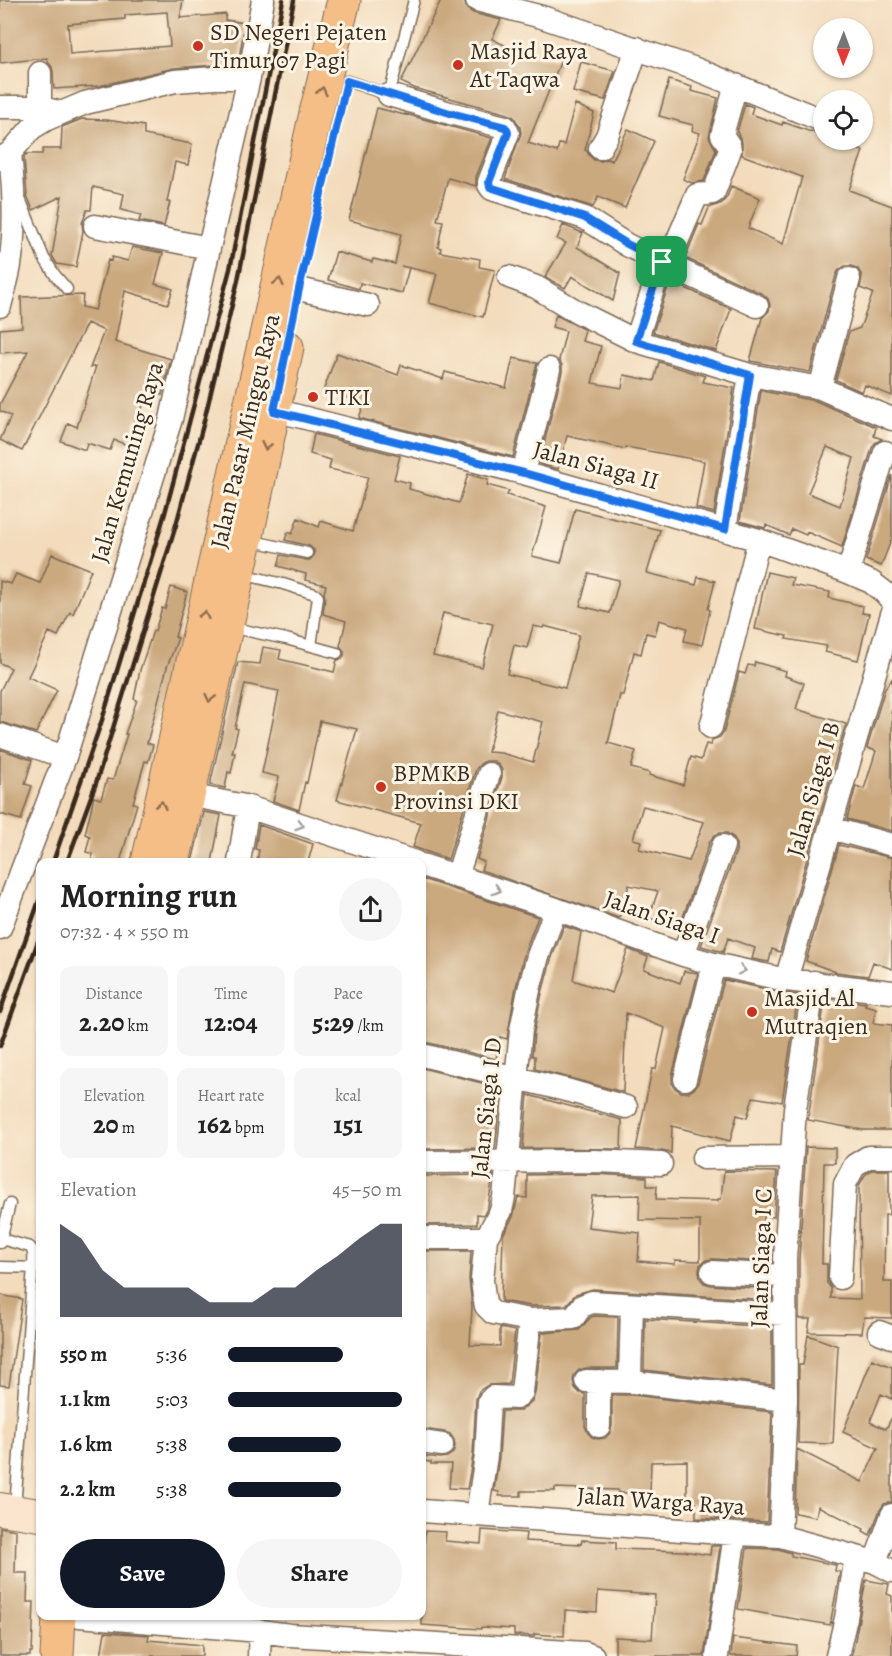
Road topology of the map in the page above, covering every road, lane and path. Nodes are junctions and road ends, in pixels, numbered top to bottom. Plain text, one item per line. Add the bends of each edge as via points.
1 (263, 0) edge
2 (344, 0) edge
3 (366, 0) edge
4 (414, 0) edge
5 (477, 0) edge
6 (545, 8) edge
7 (637, 48) junction
8 (40, 73) dead end
9 (249, 78) junction
10 (352, 83) junction
11 (736, 85) junction
12 (386, 94) junction
13 (0, 108) edge
14 (51, 110) junction
15 (813, 116) edge
16 (600, 148) dead end
17 (5, 156) edge
18 (13, 183) junction
19 (95, 226) dead end
20 (209, 248) junction
21 (665, 263) junction
22 (509, 277) dead end
23 (849, 279) dead end
24 (67, 289) dead end
25 (313, 292) junction
26 (368, 305) dead end
27 (0, 306) edge
28 (758, 306) dead end
29 (636, 341) junction
30 (549, 369) dead end
31 (750, 375) junction
32 (820, 388) junction
33 (280, 412) junction
34 (892, 418) edge
35 (885, 452) dead end
36 (524, 473) junction
37 (725, 529) junction
38 (759, 540) junction
39 (253, 541) junction
40 (307, 553) dead end
41 (848, 572) junction
42 (247, 575) junction
43 (892, 601) edge
44 (892, 614) edge
45 (237, 628) junction
46 (311, 646) junction
47 (337, 653) dead end
48 (711, 727) dead end
49 (0, 735) edge
50 (66, 757) junction
51 (489, 774) dead end
52 (198, 797) junction
53 (246, 807) junction
54 (830, 828) junction
55 (892, 845) edge
56 (723, 846) dead end
57 (149, 858) edge
58 (175, 858) edge
59 (240, 858) edge
60 (403, 858) edge
61 (426, 866) edge
62 (457, 877) junction
63 (556, 909) junction
64 (0, 928) edge
65 (683, 955) junction
66 (714, 964) junction
67 (786, 980) junction
68 (814, 982) junction
69 (892, 992) edge
70 (426, 1056) dead end
71 (515, 1078) junction
72 (685, 1079) dead end
73 (626, 1107) dead end
74 (792, 1157) junction
75 (892, 1157) edge
76 (704, 1158) dead end
77 (426, 1162) edge
78 (508, 1162) junction
79 (661, 1164) dead end
80 (10, 1204) dead end
81 (426, 1238) edge
82 (486, 1239) junction
83 (1, 1241) edge
84 (36, 1264) edge
85 (0, 1267) edge
86 (36, 1268) edge
87 (712, 1272) dead end
88 (784, 1276) junction
89 (840, 1278) dead end
90 (36, 1281) edge
91 (632, 1306) junction
92 (784, 1314) junction
93 (530, 1320) junction
94 (632, 1382) junction
95 (786, 1400) junction
96 (599, 1426) dead end
97 (19, 1501) edge
98 (426, 1511) edge
99 (477, 1514) junction
100 (892, 1515) edge
101 (735, 1534) junction
102 (780, 1536) junction
103 (874, 1563) edge
104 (59, 1620) edge
105 (79, 1620) edge
106 (130, 1620) edge
107 (263, 1626) edge
108 (57, 1656) edge
109 (78, 1656) edge
110 (259, 1656) edge
111 (593, 1656) edge
112 (717, 1656) edge
113 (837, 1656) edge

1 - 9 street, Jalan Kemuning Raya
57 -> 2 main road, Jalan Pasar Minggu Raya
3 - 10 main road, Jalan Pasar Minggu Raya
4 - 12 lane
5 - 6 street
6 - 7 street
7 - 11 street
7 - 16 street
8 - 14 street
9 - 14 street via 175,81
9 - 20 street, Jalan Kemuning Raya
10 - 12 lane
10 - 25 main road, Jalan Pasar Minggu Raya
11 - 15 street
11 - 21 street via 722,135 730,150 714,192 697,195
12 - 21 street via 505,127 508,133 490,187 585,218
13 - 14 street
14 - 17 street via 47,119 32,128
17 - 18 street
18 - 24 lane via 44,258
18 - 27 street via 10,266
19 - 20 street
20 - 50 street, Jalan Kemuning Raya via 171,419
21 - 28 street
21 - 29 street
22 - 29 street
23 - 32 street
25 - 26 street
25 - 33 main road, Jalan Pasar Minggu Raya
29 - 31 street
30 - 36 street
31 - 32 street
31 - 37 street
32 - 34 street
33 - 36 street, Jalan Siaga II
33 -> 39 main road, Jalan Pasar Minggu Raya
35 - 41 street
36 - 37 street, Jalan Siaga II
37 - 38 street, Jalan Siaga II
38 - 41 street, Jalan Siaga II
38 - 48 street
39 - 40 lane
39 - 42 main road, Jalan Pasar Minggu Raya
41 - 43 street, Jalan Siaga II via 871,582
42 - 45 main road, Jalan Pasar Minggu Raya
42 - 46 lane via 318,597
44 - 54 street, Jalan Siaga I B
45 - 46 lane
45 -> 52 main road, Jalan Pasar Minggu Raya
46 - 47 lane
49 - 50 street
50 - 64 street, Jalan Kemuning Raya
51 - 62 street
52 - 53 street
52 - 58 main road, Jalan Pasar Minggu Raya
53 - 59 street
53 -> 60 street
54 - 55 street
54 - 67 street, Jalan Siaga I B
56 - 65 street
61 - 62 street, Jalan Siaga I
62 -> 63 street, Jalan Siaga I
63 - 65 street, Jalan Siaga I
63 - 71 street, Jalan Siaga I D via 529,990
65 - 66 street, Jalan Siaga I
66 -> 67 street, Jalan Siaga I
66 - 72 street
67 - 68 street, Jalan Siaga I
68 - 69 street, Jalan Siaga I
68 - 74 street, Jalan Siaga I C via 795,1109
70 - 71 street
71 - 73 street
71 - 78 street, Jalan Siaga I D
74 - 76 street
74 - 88 street, Jalan Siaga I C
75 - 89 street via 868,1157 855,1165 845,1184
77 - 78 street
78 - 79 street
78 - 82 street, Jalan Siaga I D via 502,1206
80 - 83 lane
81 - 82 street
82 - 93 street, Jalan Siaga I D via 482,1289 485,1303 490,1311
83 - 84 lane via 30,1247
85 - 86 lane
87 - 88 street
88 - 92 street, Jalan Siaga I C
90 - 97 lane
91 - 92 street
91 - 93 street via 592,1302 584,1304 573,1318
91 - 94 street
92 - 95 street, Jalan Siaga I C
93 - 99 street via 521,1394 516,1398 493,1397 489,1401
94 - 95 street
94 - 96 street via 592,1381
95 - 102 street, Jalan Siaga I C
98 - 99 street, Jalan Warga Raya
99 - 101 street, Jalan Warga Raya
100 - 103 street
101 - 102 street, Jalan Warga Raya
101 - 112 street
102 - 103 street, Jalan Warga Raya
103 - 113 street via 846,1618
104 - 108 main road
105 - 109 main road
106 - 107 street
107 - 110 street
107 - 111 street via 290,1635

